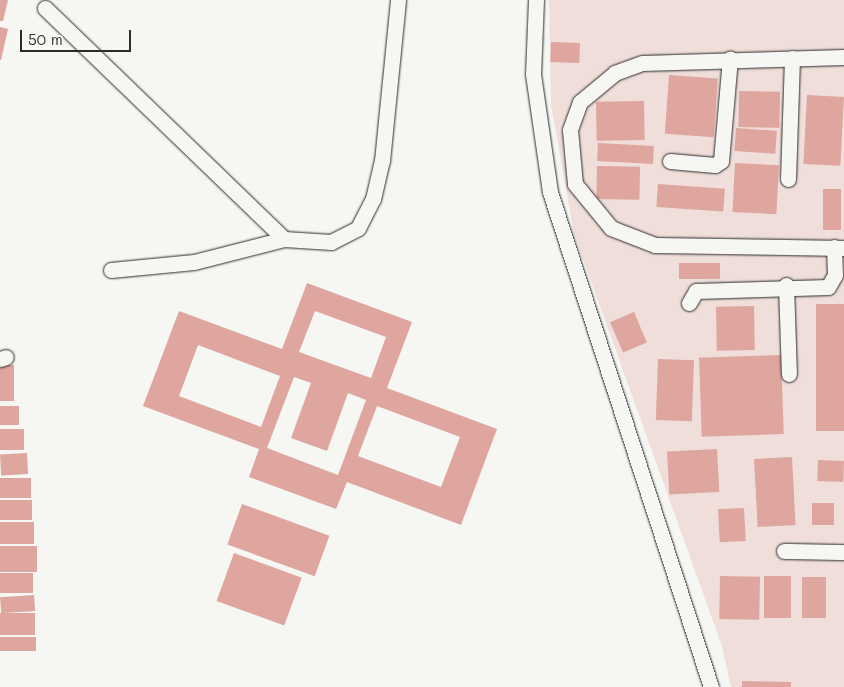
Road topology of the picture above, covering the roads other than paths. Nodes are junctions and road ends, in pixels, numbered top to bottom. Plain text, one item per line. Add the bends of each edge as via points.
1 (398, 0) edge
2 (536, 0) edge
3 (46, 8) dead end
4 (844, 57) edge
5 (730, 58) junction
6 (792, 58) junction
7 (670, 161) dead end
8 (788, 179) dead end
9 (575, 184) junction
10 (550, 192) junction
11 (284, 239) junction
12 (839, 247) edge
13 (111, 270) dead end
14 (786, 285) junction
15 (689, 303) dead end
16 (789, 374) dead end
17 (784, 552) dead end
18 (844, 552) edge
19 (712, 687) edge

1 - 11 street via 382,161 373,199 358,228 331,242
2 - 10 street via 533,74
3 - 11 street
4 - 6 street
5 - 6 street
5 - 7 street via 721,161 715,165
5 - 9 street via 642,63 615,73 580,102 570,130
6 - 8 street
9 - 10 street
9 - 12 street via 611,228 655,245
10 - 19 street
11 - 13 street via 194,262
12 - 14 street via 835,275 828,287
14 - 15 street via 696,291
14 - 16 street
17 - 18 street

